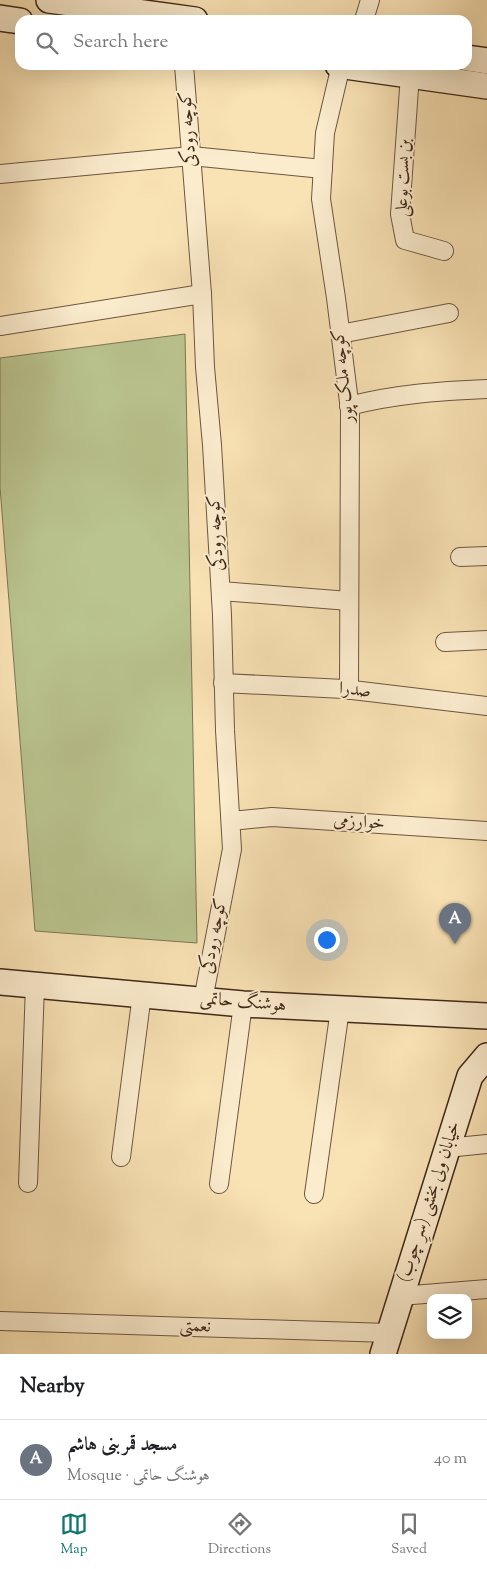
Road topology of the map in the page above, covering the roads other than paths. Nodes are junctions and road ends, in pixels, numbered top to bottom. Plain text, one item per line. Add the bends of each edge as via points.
1 (49, 0) edge
2 (370, 0) edge
3 (155, 15) edge
4 (366, 15) edge
5 (0, 18) edge
6 (15, 20) edge
7 (472, 59) edge
8 (487, 61) edge
9 (184, 70) edge
10 (338, 70) edge
11 (374, 70) edge
12 (410, 75) junction
13 (487, 86) edge
14 (191, 156) junction
15 (323, 169) junction
16 (0, 174) edge
17 (444, 251) dead end
18 (202, 294) junction
19 (449, 313) dead end
20 (0, 326) edge
21 (340, 334) junction
22 (487, 389) edge
23 (349, 406) junction
24 (487, 556) edge
25 (460, 557) dead end
26 (221, 591) junction
27 (349, 601) junction
28 (487, 640) edge
29 (445, 642) dead end
30 (223, 682) junction
31 (349, 690) junction
32 (487, 706) edge
33 (230, 821) junction
34 (487, 831) edge
35 (0, 982) edge
36 (35, 985) junction
37 (142, 994) junction
38 (203, 1000) junction
39 (243, 1004) junction
40 (340, 1009) junction
41 (487, 1016) edge
42 (487, 1056) edge
43 (487, 1144) edge
44 (448, 1148) junction
45 (121, 1157) dead end
46 (28, 1183) dead end
47 (219, 1184) dead end
48 (314, 1194) dead end
49 (487, 1289) edge
50 (400, 1296) junction
51 (0, 1321) edge
52 (386, 1343) edge

1 - 3 main road
2 - 4 street
5 - 6 main road
7 - 8 main road
9 - 14 street, کوچه رودکی
10 - 15 street, کوچه ملک پور via 325,133
11 - 12 main road
12 - 13 main road
12 - 17 street, بن بست بوعلی via 400,214 404,240
14 - 15 street
14 - 16 street
14 - 18 street, کوچه رودکی
15 - 21 street, کوچه ملک پور via 321,199
18 - 20 street
18 - 26 street, کوچه رودکی
19 - 21 street
21 - 23 street, کوچه ملک پور
22 - 23 street via 427,392
23 - 27 street, کوچه ملک پور
24 - 25 street
26 - 27 street
26 - 30 street, کوچه رودکی
27 - 31 street, کوچه ملک پور
28 - 29 street
30 - 31 street, صدرا
30 - 33 street, کوچه رودکی
31 - 32 street, صدرا
33 - 34 street, خوارزمی via 272,817
33 - 38 street, کوچه رودکی via 232,849
35 - 36 main road, هوشنگ حاتمی
36 - 37 main road, هوشنگ حاتمی
36 - 46 street
37 - 38 main road, هوشنگ حاتمی
37 - 45 street
38 - 39 main road, هوشنگ حاتمی
39 - 40 main road, هوشنگ حاتمی
39 - 47 street
40 - 41 main road, هوشنگ حاتمی
40 - 48 street
42 - 44 main road, خیابان ولی بخشی (سرِ چوب) via 470,1076
43 - 44 street
44 - 50 main road, خیابان ولی بخشی (سرِ چوب)
49 - 50 street
50 - 52 main road, خیابان ولی بخشی (سرِ چوب)
51 - 52 street, نعمتی

